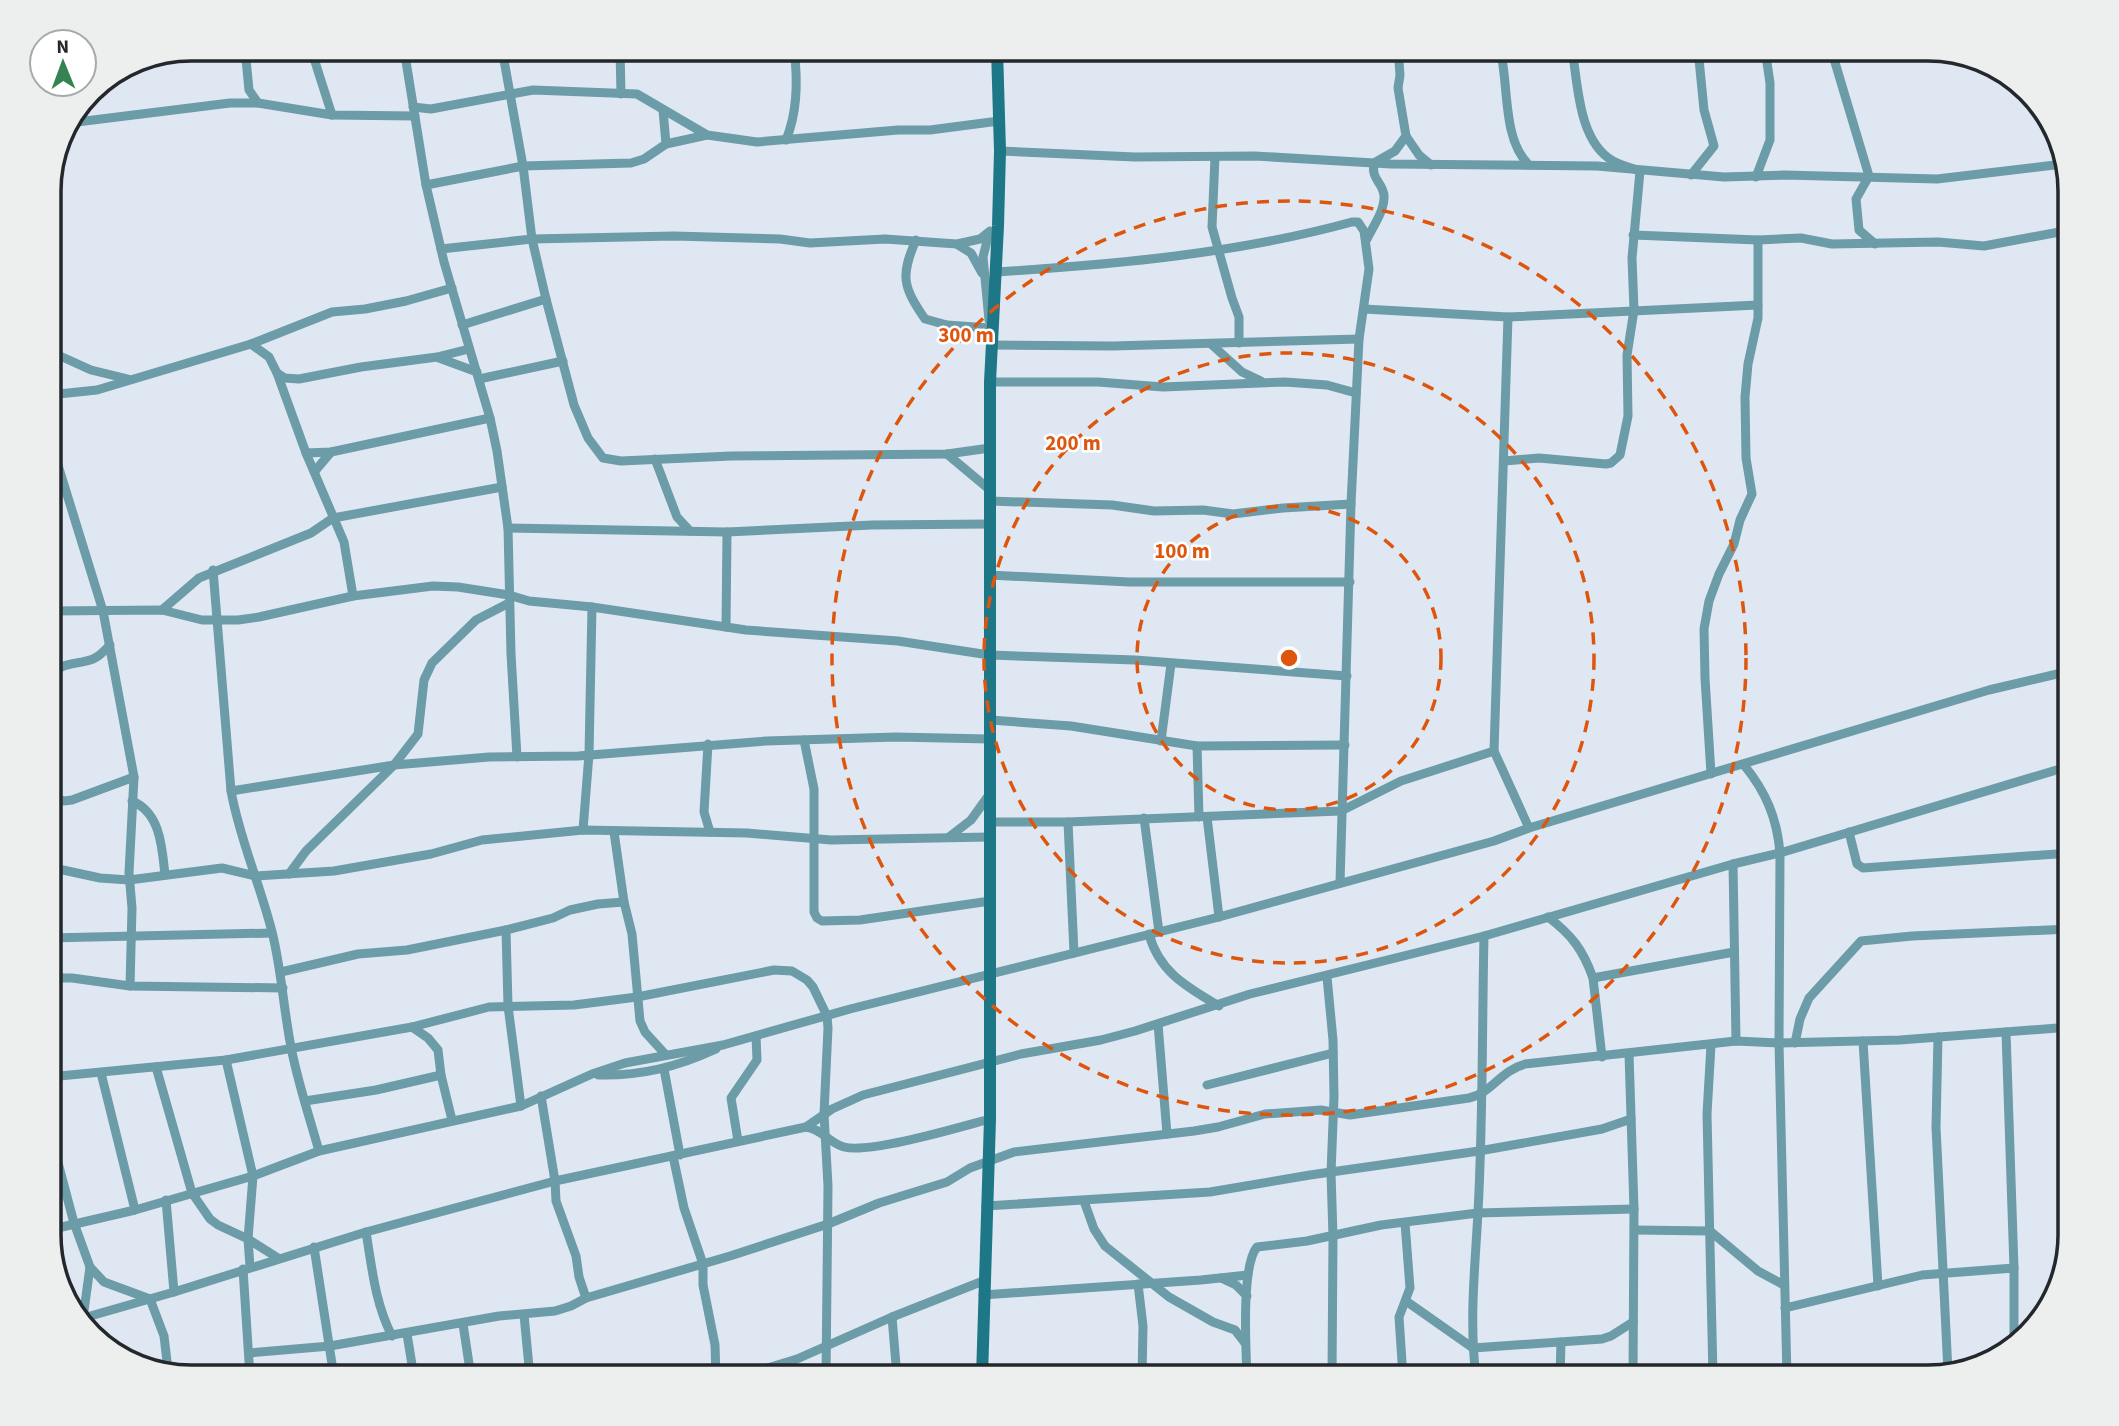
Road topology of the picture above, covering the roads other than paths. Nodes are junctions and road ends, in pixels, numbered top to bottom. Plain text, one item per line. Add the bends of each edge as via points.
1 (246, 61) edge
2 (316, 61) edge
3 (406, 61) edge
4 (504, 61) edge
5 (620, 61) edge
6 (795, 61) edge
7 (997, 61) edge
8 (1398, 61) edge
9 (1502, 61) edge
10 (1574, 61) edge
11 (1699, 61) edge
12 (1767, 61) edge
13 (1835, 61) edge
14 (510, 94) junction
15 (621, 94) junction
16 (258, 103) junction
17 (663, 110) junction
18 (414, 112) junction
19 (332, 115) junction
20 (82, 121) edge
21 (794, 121) junction
22 (999, 121) junction
23 (707, 135) junction
24 (1406, 136) junction
25 (804, 139) junction
26 (786, 140) junction
27 (666, 145) junction
28 (1000, 151) junction
29 (1519, 156) junction
30 (1215, 157) junction
31 (1374, 163) junction
32 (1431, 164) junction
33 (1528, 164) junction
34 (1512, 165) junction
35 (2055, 165) edge
36 (523, 166) junction
37 (1640, 171) junction
38 (1691, 175) junction
39 (1869, 176) junction
40 (1756, 177) junction
41 (426, 185) junction
42 (999, 209) junction
43 (990, 231) junction
44 (2058, 232) edge
45 (1633, 235) junction
46 (532, 239) junction
47 (916, 240) junction
48 (1366, 240) junction
49 (1758, 240) junction
50 (957, 244) junction
51 (1875, 244) junction
52 (441, 249) junction
53 (1219, 250) junction
54 (990, 273) junction
55 (452, 288) junction
56 (546, 299) junction
57 (1758, 305) junction
58 (1364, 309) junction
59 (1634, 310) junction
60 (1508, 317) junction
61 (462, 325) junction
62 (991, 337) junction
63 (1359, 339) junction
64 (1239, 343) junction
65 (251, 344) junction
66 (1211, 344) junction
67 (469, 349) junction
68 (62, 357) edge
69 (438, 357) junction
70 (563, 361) junction
71 (277, 373) junction
72 (478, 375) junction
73 (130, 380) junction
74 (1262, 381) junction
75 (990, 382) junction
76 (1356, 393) junction
77 (62, 394) edge
78 (491, 418) junction
79 (990, 448) junction
80 (331, 452) junction
81 (306, 453) junction
82 (947, 454) junction
83 (655, 459) junction
84 (1504, 461) junction
85 (315, 471) junction
86 (62, 478) edge
87 (502, 487) junction
88 (990, 496) junction
89 (1351, 504) junction
90 (333, 518) junction
91 (990, 524) junction
92 (508, 528) junction
93 (690, 531) junction
94 (727, 532) junction
95 (213, 570) junction
96 (989, 575) junction
97 (1350, 582) junction
98 (353, 596) junction
99 (100, 599) junction
100 (509, 599) junction
101 (592, 607) junction
102 (162, 610) junction
103 (62, 611) edge
104 (91, 611) junction
105 (103, 611) junction
106 (218, 621) junction
107 (726, 627) junction
108 (110, 645) junction
109 (989, 654) junction
110 (1171, 664) junction
111 (62, 667) edge
112 (2058, 674) edge
113 (1347, 676) junction
114 (990, 720) junction
115 (989, 739) junction
116 (804, 740) junction
117 (1161, 741) junction
118 (708, 744) junction
119 (1345, 745) junction
120 (1196, 746) junction
121 (1494, 751) junction
122 (589, 754) junction
123 (517, 757) junction
124 (394, 765) junction
125 (1744, 765) junction
126 (2058, 770) edge
127 (1711, 774) junction
128 (134, 777) junction
129 (231, 791) junction
130 (989, 795) junction
131 (62, 800) edge
132 (132, 801) junction
133 (1341, 811) junction
134 (1203, 817) junction
135 (1144, 818) junction
136 (989, 822) junction
137 (1068, 822) junction
138 (1529, 828) junction
139 (583, 830) junction
140 (614, 832) junction
141 (709, 832) junction
142 (1849, 832) junction
143 (989, 837) junction
144 (813, 838) junction
145 (948, 838) junction
146 (1780, 853) junction
147 (2058, 854) edge
148 (1733, 864) junction
149 (62, 870) edge
150 (289, 874) junction
151 (165, 875) junction
152 (256, 876) junction
153 (129, 880) junction
154 (1340, 883) junction
155 (990, 901) junction
156 (624, 902) junction
157 (1219, 916) junction
158 (1548, 917) junction
159 (506, 930) junction
160 (2058, 930) edge
161 (272, 933) junction
162 (1154, 933) junction
163 (1484, 936) junction
164 (132, 937) junction
165 (62, 940) edge
166 (1734, 951) junction
167 (1074, 953) junction
168 (281, 972) junction
169 (991, 972) junction
170 (1327, 977) junction
171 (62, 978) edge
172 (1593, 978) junction
173 (130, 986) junction
174 (283, 988) junction
175 (638, 997) junction
176 (508, 1006) junction
177 (1219, 1006) junction
178 (827, 1016) junction
179 (1158, 1024) junction
180 (412, 1027) junction
181 (2058, 1028) edge
182 (2006, 1032) junction
183 (756, 1036) junction
184 (1938, 1037) junction
185 (1736, 1041) junction
186 (1863, 1041) junction
187 (1795, 1042) junction
188 (1779, 1044) junction
189 (723, 1045) junction
190 (1711, 1045) junction
191 (292, 1049) junction
192 (1333, 1053) junction
193 (665, 1054) junction
194 (1629, 1054) junction
195 (1602, 1057) junction
196 (226, 1060) junction
197 (989, 1062) junction
198 (156, 1068) junction
199 (664, 1069) junction
200 (101, 1073) junction
201 (592, 1074) junction
202 (441, 1075) junction
203 (62, 1076) edge
204 (1207, 1085) dead end
205 (541, 1096) junction
206 (1480, 1096) junction
207 (305, 1101) junction
208 (521, 1106) junction
209 (1334, 1110) junction
210 (824, 1114) junction
211 (990, 1119) junction
212 (1631, 1119) junction
213 (452, 1120) junction
214 (806, 1126) junction
215 (1167, 1134) junction
216 (826, 1136) junction
217 (737, 1141) junction
218 (319, 1151) junction
219 (1479, 1151) junction
220 (677, 1155) junction
221 (989, 1160) junction
222 (1331, 1173) junction
223 (253, 1176) junction
224 (62, 1178) edge
225 (555, 1181) junction
226 (192, 1193) junction
227 (166, 1200) junction
228 (1084, 1201) junction
229 (986, 1206) junction
230 (1634, 1209) junction
231 (135, 1210) junction
232 (1478, 1213) junction
233 (74, 1223) junction
234 (1405, 1223) junction
235 (828, 1224) junction
236 (62, 1226) edge
237 (1634, 1230) junction
238 (1710, 1231) junction
239 (366, 1232) junction
240 (1333, 1236) junction
241 (248, 1239) junction
242 (314, 1247) junction
243 (278, 1258) junction
244 (703, 1264) junction
245 (90, 1267) junction
246 (247, 1268) junction
247 (2014, 1268) junction
248 (1945, 1272) junction
249 (1248, 1275) junction
250 (1220, 1277) junction
251 (983, 1281) junction
252 (1152, 1283) junction
253 (1138, 1284) junction
254 (1784, 1285) junction
255 (1878, 1286) junction
256 (174, 1292) junction
257 (983, 1295) junction
258 (1247, 1296) junction
259 (586, 1298) junction
260 (150, 1299) junction
261 (1406, 1301) junction
262 (84, 1307) edge
263 (1785, 1308) junction
264 (524, 1315) junction
265 (90, 1316) edge
266 (892, 1317) junction
267 (1633, 1322) junction
268 (463, 1324) junction
269 (2014, 1331) edge
270 (407, 1334) junction
271 (392, 1336) junction
272 (1561, 1342) junction
273 (827, 1344) junction
274 (1245, 1344) junction
275 (330, 1346) junction
276 (1473, 1348) junction
277 (248, 1353) junction
278 (166, 1362) edge
279 (1948, 1363) edge
280 (249, 1365) edge
281 (332, 1365) edge
282 (412, 1365) edge
283 (469, 1365) edge
284 (529, 1365) edge
285 (716, 1365) edge
286 (777, 1365) edge
287 (826, 1365) edge
288 (896, 1365) edge
289 (982, 1365) edge
290 (1142, 1365) edge
291 (1246, 1365) edge
292 (1332, 1365) edge
293 (1402, 1365) edge
294 (1474, 1365) edge
295 (1560, 1365) edge
296 (1633, 1365) edge
297 (1713, 1365) edge
298 (1787, 1365) edge

1 - 16 street via 249,90
2 - 19 street
3 - 18 street
4 - 14 street
5 - 15 street
6 - 21 street
7 - 22 street
8 - 24 street
9 - 29 street
10 - 37 street via 1589,133 1612,160
11 - 38 street via 1704,110 1714,146
12 - 40 street via 1770,140
13 - 39 street
14 - 15 street via 533,90
14 - 18 street
14 - 36 street
15 - 17 street via 643,97
16 - 19 street
16 - 20 street
17 - 23 street
17 - 27 street
18 - 19 street
18 - 41 street
21 - 25 street
21 - 26 street
22 - 25 street
22 - 28 street
23 - 26 street via 757,142
23 - 27 street
24 - 31 street via 1395,151
24 - 32 street
25 - 26 street
27 - 36 street via 631,163
28 - 30 street
28 - 42 street
29 - 33 street
29 - 34 street
30 - 31 street
30 - 53 street via 1212,227
31 - 32 street
31 - 48 street via 1372,172 1384,197
32 - 34 street
33 - 34 street
33 - 37 street
35 - 39 street via 1937,179
36 - 41 street
36 - 46 street
37 - 38 street
37 - 45 street
38 - 40 street
39 - 40 street
39 - 51 street via 1856,199 1859,230
41 - 52 street
42 - 43 street
42 - 54 street
43 - 50 street via 980,239
43 - 54 street via 983,257
44 - 51 street via 1984,246
45 - 49 street
45 - 59 street
46 - 47 street
46 - 52 street
46 - 56 street
47 - 50 street
47 - 62 street via 905,278 925,319
48 - 53 street via 1361,226 1352,222
48 - 58 street via 1369,269
49 - 51 street
49 - 57 street
50 - 54 street
52 - 55 street
53 - 54 street
53 - 64 street via 1239,317
54 - 62 street
55 - 61 street
55 - 65 street via 406,301 332,312
56 - 61 street
56 - 70 street
57 - 59 street
57 - 127 street via 1745,397 1752,494 1709,601 1704,629
58 - 60 street
58 - 63 street
59 - 60 street
59 - 84 street via 1627,355 1628,416 1616,460 1596,465 1539,458
60 - 84 street
61 - 67 street
62 - 66 street
62 - 75 street
63 - 64 street
63 - 76 street
64 - 66 street
65 - 71 street via 269,357
65 - 73 street
66 - 74 street via 1242,372
67 - 69 street
67 - 72 street
68 - 73 street
69 - 71 street via 299,379
69 - 72 street
70 - 72 street
70 - 83 street via 580,421 603,458
71 - 81 street
72 - 78 street
73 - 77 street
74 - 75 street via 1209,387
74 - 76 street via 1310,383
75 - 79 street
76 - 89 street
78 - 80 street
78 - 87 street
79 - 82 street
79 - 88 street
80 - 81 street
80 - 85 street
81 - 85 street
82 - 83 street
82 - 88 street
83 - 93 street via 677,517
84 - 121 street
85 - 90 street
86 - 99 street
87 - 90 street
87 - 92 street
88 - 89 street via 1233,514
88 - 91 street
89 - 97 street
90 - 95 street via 311,533
90 - 98 street via 347,553
91 - 94 street
91 - 96 street
92 - 93 street
92 - 100 street
93 - 94 street
94 - 107 street
95 - 102 street
95 - 106 street
96 - 97 street via 1119,582
96 - 109 street
97 - 113 street
98 - 100 street via 433,586 476,589
98 - 106 street via 259,617
99 - 104 street
99 - 105 street
100 - 101 street
100 - 123 street
100 - 124 street via 476,620 432,663 425,680 418,734
101 - 107 street
101 - 122 street
102 - 105 street
102 - 106 street
103 - 104 street
104 - 105 street
105 - 108 street
106 - 129 street
107 - 109 street via 898,641
108 - 111 street via 93,659
108 - 128 street
109 - 110 street
109 - 114 street
110 - 113 street
110 - 117 street
112 - 125 street via 1989,690
113 - 119 street
114 - 115 street
114 - 117 street via 1070,726
115 - 116 street
115 - 130 street
116 - 118 street
116 - 144 street via 813,777
117 - 120 street
118 - 122 street
118 - 141 street via 704,812
119 - 120 street
119 - 133 street
120 - 134 street
121 - 133 street via 1401,781
121 - 138 street
122 - 123 street
122 - 139 street
123 - 124 street
124 - 129 street
124 - 150 street via 306,851
125 - 127 street
125 - 146 street via 1772,807
126 - 142 street
127 - 138 street
128 - 131 street
128 - 132 street
129 - 152 street
130 - 136 street
130 - 145 street via 971,820
132 - 151 street via 141,804 155,823
132 - 153 street
133 - 134 street
133 - 154 street
134 - 135 street
134 - 157 street
135 - 137 street
135 - 162 street
136 - 137 street
136 - 143 street
137 - 167 street
138 - 154 street
139 - 140 street
139 - 150 street via 494,839 362,867
140 - 141 street
140 - 156 street
141 - 144 street
142 - 146 street
142 - 147 street via 1857,864 1863,868
143 - 145 street
143 - 155 street
144 - 145 street
144 - 155 street via 814,912 822,921
146 - 148 street
146 - 188 street
148 - 158 street
148 - 166 street
149 - 153 street
150 - 152 street
151 - 152 street via 222,868
151 - 153 street
152 - 161 street
153 - 164 street
154 - 157 street
155 - 169 street
156 - 159 street via 570,910
156 - 175 street
157 - 162 street
158 - 163 street
158 - 172 street via 1580,948
159 - 168 street via 399,951 358,954
159 - 176 street
160 - 187 street via 1861,941 1809,998
161 - 164 street
161 - 168 street
162 - 167 street
162 - 177 street via 1155,954 1185,986
163 - 170 street
163 - 206 street
164 - 165 street
164 - 173 street
166 - 172 street
166 - 185 street
167 - 169 street
168 - 174 street
169 - 178 street
169 - 197 street
170 - 177 street via 1250,994
170 - 192 street
171 - 173 street
172 - 195 street
173 - 174 street
174 - 191 street
175 - 176 street via 574,1005
175 - 178 street via 786,970 807,980
175 - 193 street via 645,1032
176 - 180 street
176 - 208 street
177 - 179 street
178 - 183 street
178 - 210 street
179 - 197 street
179 - 215 street
180 - 191 street
180 - 202 street via 435,1044
181 - 182 street
182 - 184 street
182 - 247 street
183 - 189 street
183 - 217 street via 757,1060 731,1098
184 - 186 street
184 - 248 street via 1936,1127
185 - 188 street
185 - 190 street
186 - 187 street
186 - 255 street
187 - 188 street
188 - 254 street
189 - 193 street
189 - 199 street
190 - 194 street
190 - 238 street via 1707,1114
191 - 196 street
191 - 207 street
192 - 204 street
192 - 209 street
193 - 201 street
194 - 195 street
194 - 212 street
195 - 206 street via 1511,1068
196 - 198 street
196 - 223 street
197 - 210 street via 863,1094
197 - 211 street
198 - 200 street
198 - 226 street
199 - 201 street via 620,1076
199 - 220 street
200 - 203 street
200 - 231 street
201 - 205 street
202 - 207 street
202 - 213 street
205 - 208 street
205 - 225 street
206 - 209 street via 1350,1115
206 - 219 street
207 - 218 street
208 - 213 street
209 - 215 street via 1265,1114 1218,1128
209 - 222 street
210 - 214 street
210 - 216 street
211 - 216 street via 875,1147 844,1147
211 - 221 street
212 - 219 street via 1602,1129
212 - 230 street
213 - 218 street
214 - 216 street
214 - 217 street
215 - 221 street via 1014,1152
216 - 235 street
217 - 220 street
218 - 223 street
219 - 222 street
219 - 232 street
220 - 225 street
220 - 244 street via 684,1208
221 - 229 street
221 - 235 street via 947,1182
222 - 228 street via 1210,1192
222 - 240 street
223 - 226 street
223 - 241 street
224 - 233 street
225 - 239 street
225 - 259 street via 556,1201
226 - 227 street
226 - 241 street via 218,1225
227 - 231 street
227 - 256 street
228 - 229 street
228 - 252 street via 1105,1245
229 - 251 street
230 - 232 street
230 - 237 street
231 - 233 street
232 - 234 street
232 - 276 street
233 - 236 street
233 - 245 street
234 - 240 street
234 - 261 street via 1410,1288
235 - 244 street
235 - 273 street
237 - 238 street
237 - 267 street
238 - 254 street via 1758,1271
238 - 297 street
239 - 242 street
239 - 271 street via 376,1297
240 - 249 street via 1257,1247
240 - 292 street
241 - 243 street
241 - 246 street
242 - 243 street
242 - 275 street
243 - 246 street
244 - 259 street
244 - 285 street
245 - 260 street via 104,1282
245 - 262 street
246 - 256 street
246 - 277 street
247 - 248 street
247 - 269 street
248 - 255 street
248 - 279 street
249 - 250 street
249 - 258 street
250 - 252 street
250 - 258 street
251 - 257 street
251 - 266 street
252 - 253 street
252 - 274 street via 1192,1311 1235,1330
253 - 257 street
253 - 290 street
254 - 263 street
255 - 263 street
256 - 260 street
257 - 289 street
258 - 274 street
259 - 264 street via 555,1311
260 - 265 street
260 - 278 street via 164,1336
261 - 276 street
261 - 293 street via 1399,1317
263 - 298 street
264 - 268 street
264 - 284 street
266 - 273 street
266 - 288 street
267 - 272 street via 1602,1339
267 - 296 street
268 - 270 street
268 - 283 street
270 - 271 street
270 - 282 street
271 - 275 street
272 - 276 street
272 - 295 street
273 - 286 street
273 - 287 street
274 - 291 street
275 - 277 street
275 - 281 street
276 - 294 street
277 - 280 street

